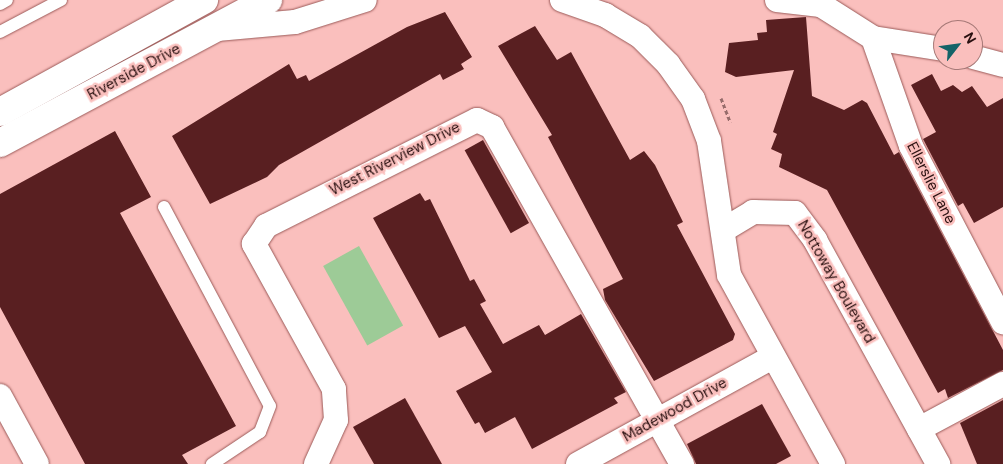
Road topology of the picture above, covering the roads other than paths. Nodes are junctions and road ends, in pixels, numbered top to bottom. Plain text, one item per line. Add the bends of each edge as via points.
1 (7, 0) edge
2 (61, 0) edge
3 (204, 0) edge
4 (268, 0) edge
5 (365, 0) edge
6 (562, 0) edge
7 (777, 0) edge
8 (0, 4) edge
9 (217, 29) junction
10 (0, 32) edge
11 (874, 38) junction
12 (933, 47) edge
13 (983, 60) edge
14 (1003, 65) edge
15 (0, 112) edge
16 (0, 143) edge
17 (164, 207) dead end
18 (725, 229) junction
19 (1003, 322) edge
20 (773, 357) junction
21 (1003, 384) edge
22 (0, 396) edge
23 (658, 419) junction
24 (919, 429) junction
25 (37, 464) edge
26 (212, 464) edge
27 (316, 464) edge
28 (578, 464) edge
29 (682, 464) edge
30 (833, 464) edge
31 (938, 464) edge

1 - 8 lane
2 - 10 lane
3 - 15 main road, Riverside Drive
4 - 9 main road, Riverside Drive
5 - 9 street via 295,22
6 - 18 street via 606,15 640,36 668,64 693,99 709,141
7 - 11 street via 820,5
9 - 16 main road, Riverside Drive
11 - 12 street
11 - 19 street, Ellerslie Lane via 911,146
13 - 14 street
17 - 26 lane via 270,406 260,432
18 - 20 street via 722,249 729,275
18 - 24 street, Nottoway Boulevard via 753,212 795,213 815,240
20 - 23 street, Madewood Drive
20 - 30 street
21 - 24 street
22 - 25 street
23 - 27 street, West Riverview Drive via 492,127 477,120 266,226 254,244 334,389 336,420
23 - 28 street, Madewood Drive
23 - 29 street
24 - 31 street, Nottoway Boulevard

